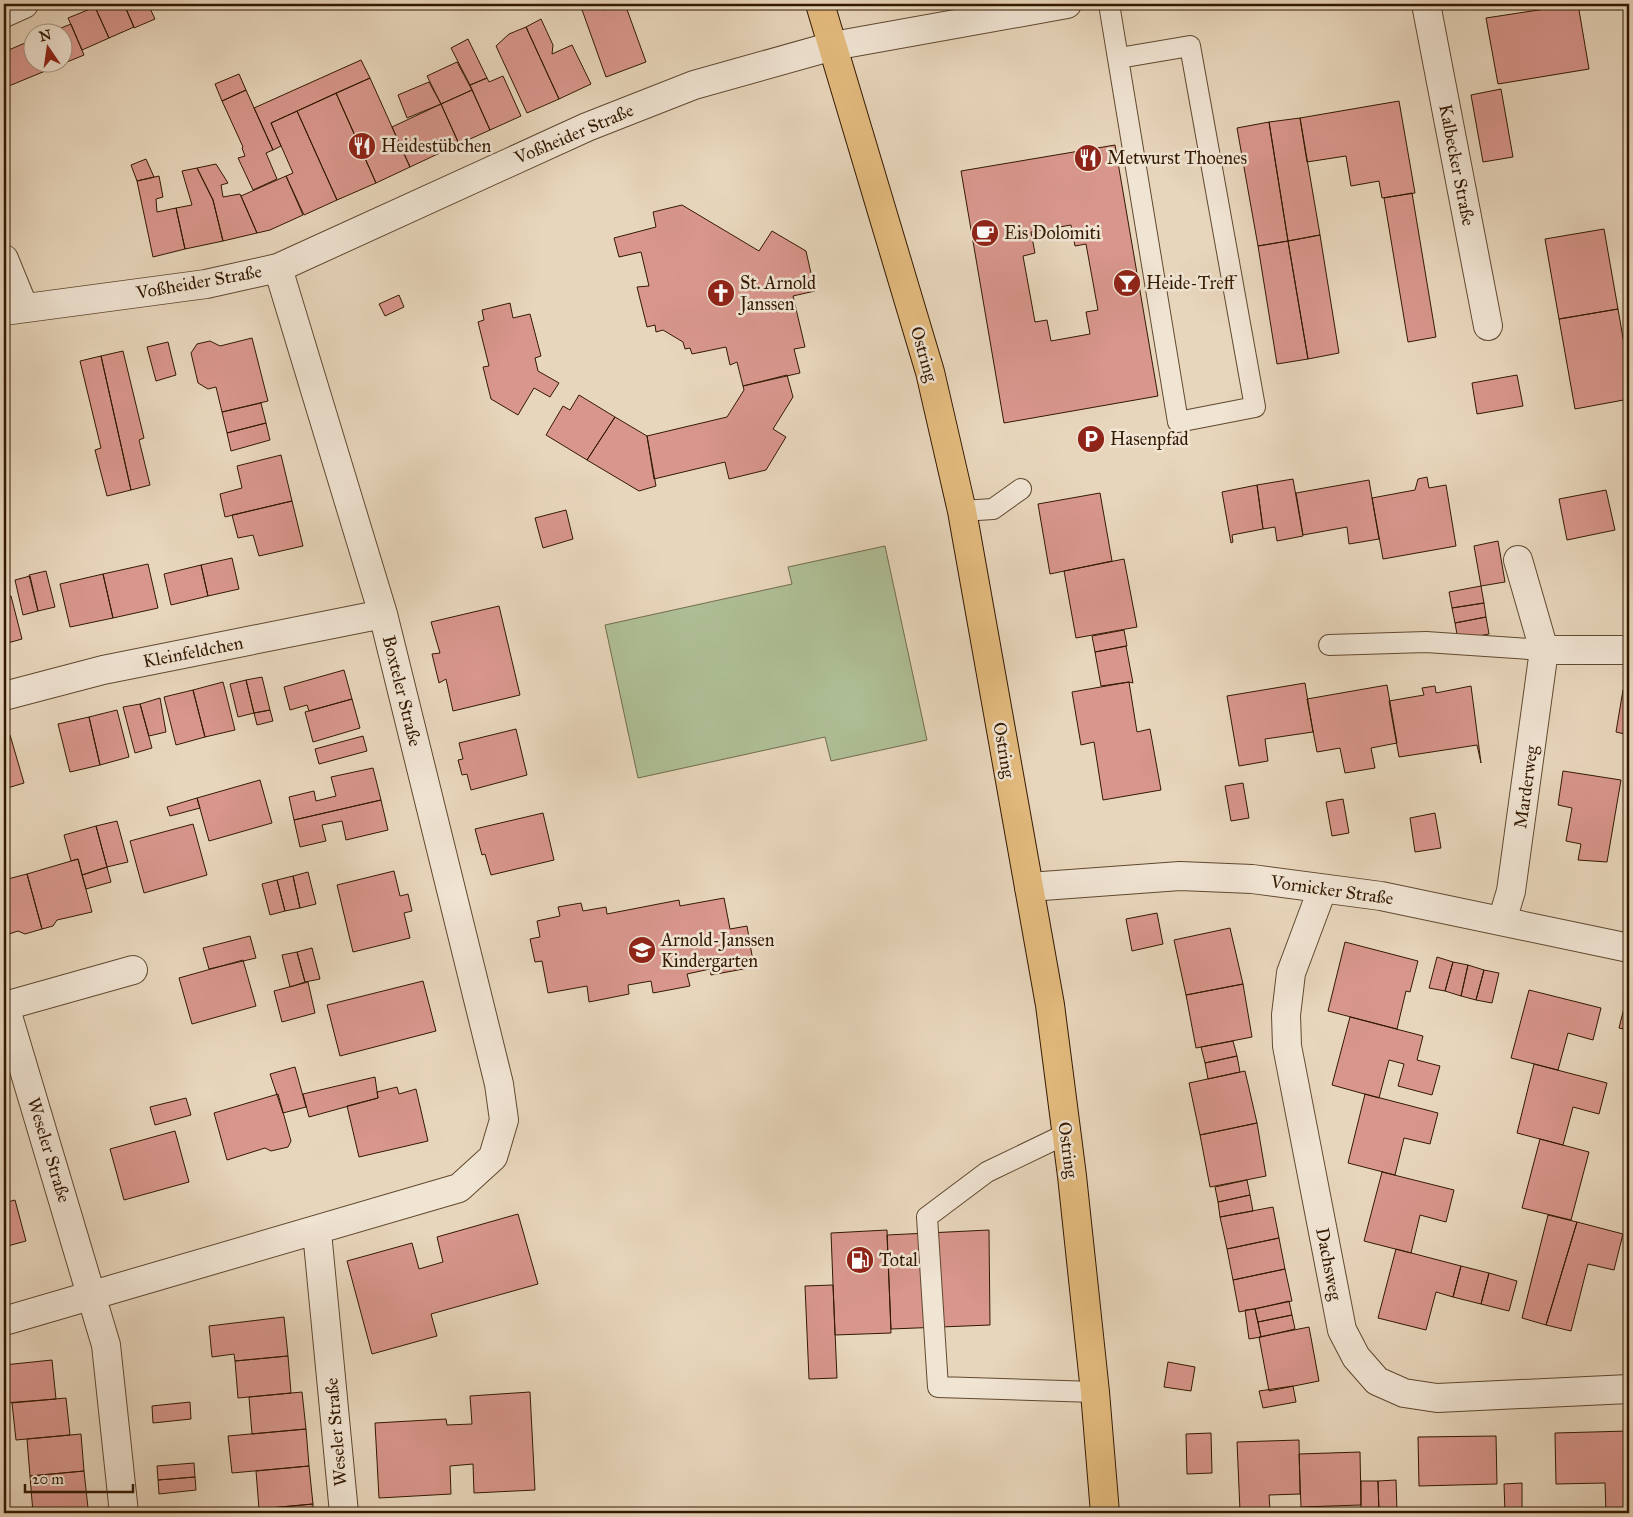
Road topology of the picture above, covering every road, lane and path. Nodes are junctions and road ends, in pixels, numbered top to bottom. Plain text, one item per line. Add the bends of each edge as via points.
1 (24, 4) edge
2 (820, 4) edge
3 (1067, 4) edge
4 (1109, 4) edge
5 (1426, 4) edge
6 (4, 13) edge
7 (833, 46) junction
8 (1118, 58) junction
9 (4, 259) edge
10 (278, 268) junction
11 (14, 309) edge
12 (1488, 326) dead end
13 (1021, 489) dead end
14 (962, 512) junction
15 (1518, 560) dead end
16 (383, 614) junction
17 (1329, 644) dead end
18 (1544, 650) junction
19 (1629, 650) edge
20 (4, 696) edge
21 (1029, 886) junction
22 (1322, 890) junction
23 (1502, 922) junction
24 (1629, 948) edge
25 (133, 970) dead end
26 (5, 1006) edge
27 (1066, 1134) junction
28 (317, 1232) junction
29 (92, 1295) junction
30 (4, 1321) edge
31 (1629, 1389) edge
32 (1095, 1392) junction
33 (124, 1513) edge
34 (344, 1513) edge
35 (1105, 1513) edge

1 - 6 street
2 - 7 main road, Ostring
3 - 7 street, Voßheider Straße
4 - 8 lane
5 - 12 street, Kalbecker Straße
7 - 10 street, Voßheider Straße via 694,85 587,127
7 - 14 main road, Ostring via 930,372
8 - 8 lane via 1178,422 1255,407 1190,46
9 - 11 street
10 - 11 street, Voßheider Straße via 206,284
10 - 16 street, Boxteler Straße
13 - 14 lane via 993,509
14 - 21 main road, Ostring
15 - 18 street, Marderweg
16 - 20 street, Kleinfeldchen via 103,670
16 - 28 street, Boxteler Straße via 496,1075 504,1120 493,1157 459,1188
17 - 18 lane via 1426,642
18 - 19 street
18 - 23 street, Marderweg via 1512,891
21 - 22 street, Vornicker Straße via 1180,876 1252,879
21 - 27 main road, Ostring via 1050,1004
22 - 23 street, Vornicker Straße via 1381,896
22 - 31 street, Dachsweg via 1291,973 1286,1015 1287,1046 1342,1330 1356,1357 1377,1381 1404,1393 1437,1398
23 - 24 street, Vornicker Straße
25 - 26 street, Weseler Straße
26 - 29 street, Weseler Straße
27 - 32 main road, Ostring
27 - 32 lane via 987,1172 927,1217 938,1388
28 - 29 street
28 - 34 street, Weseler Straße
29 - 30 street
29 - 33 street, Weseler Straße via 106,1344
32 - 35 main road, Ostring

